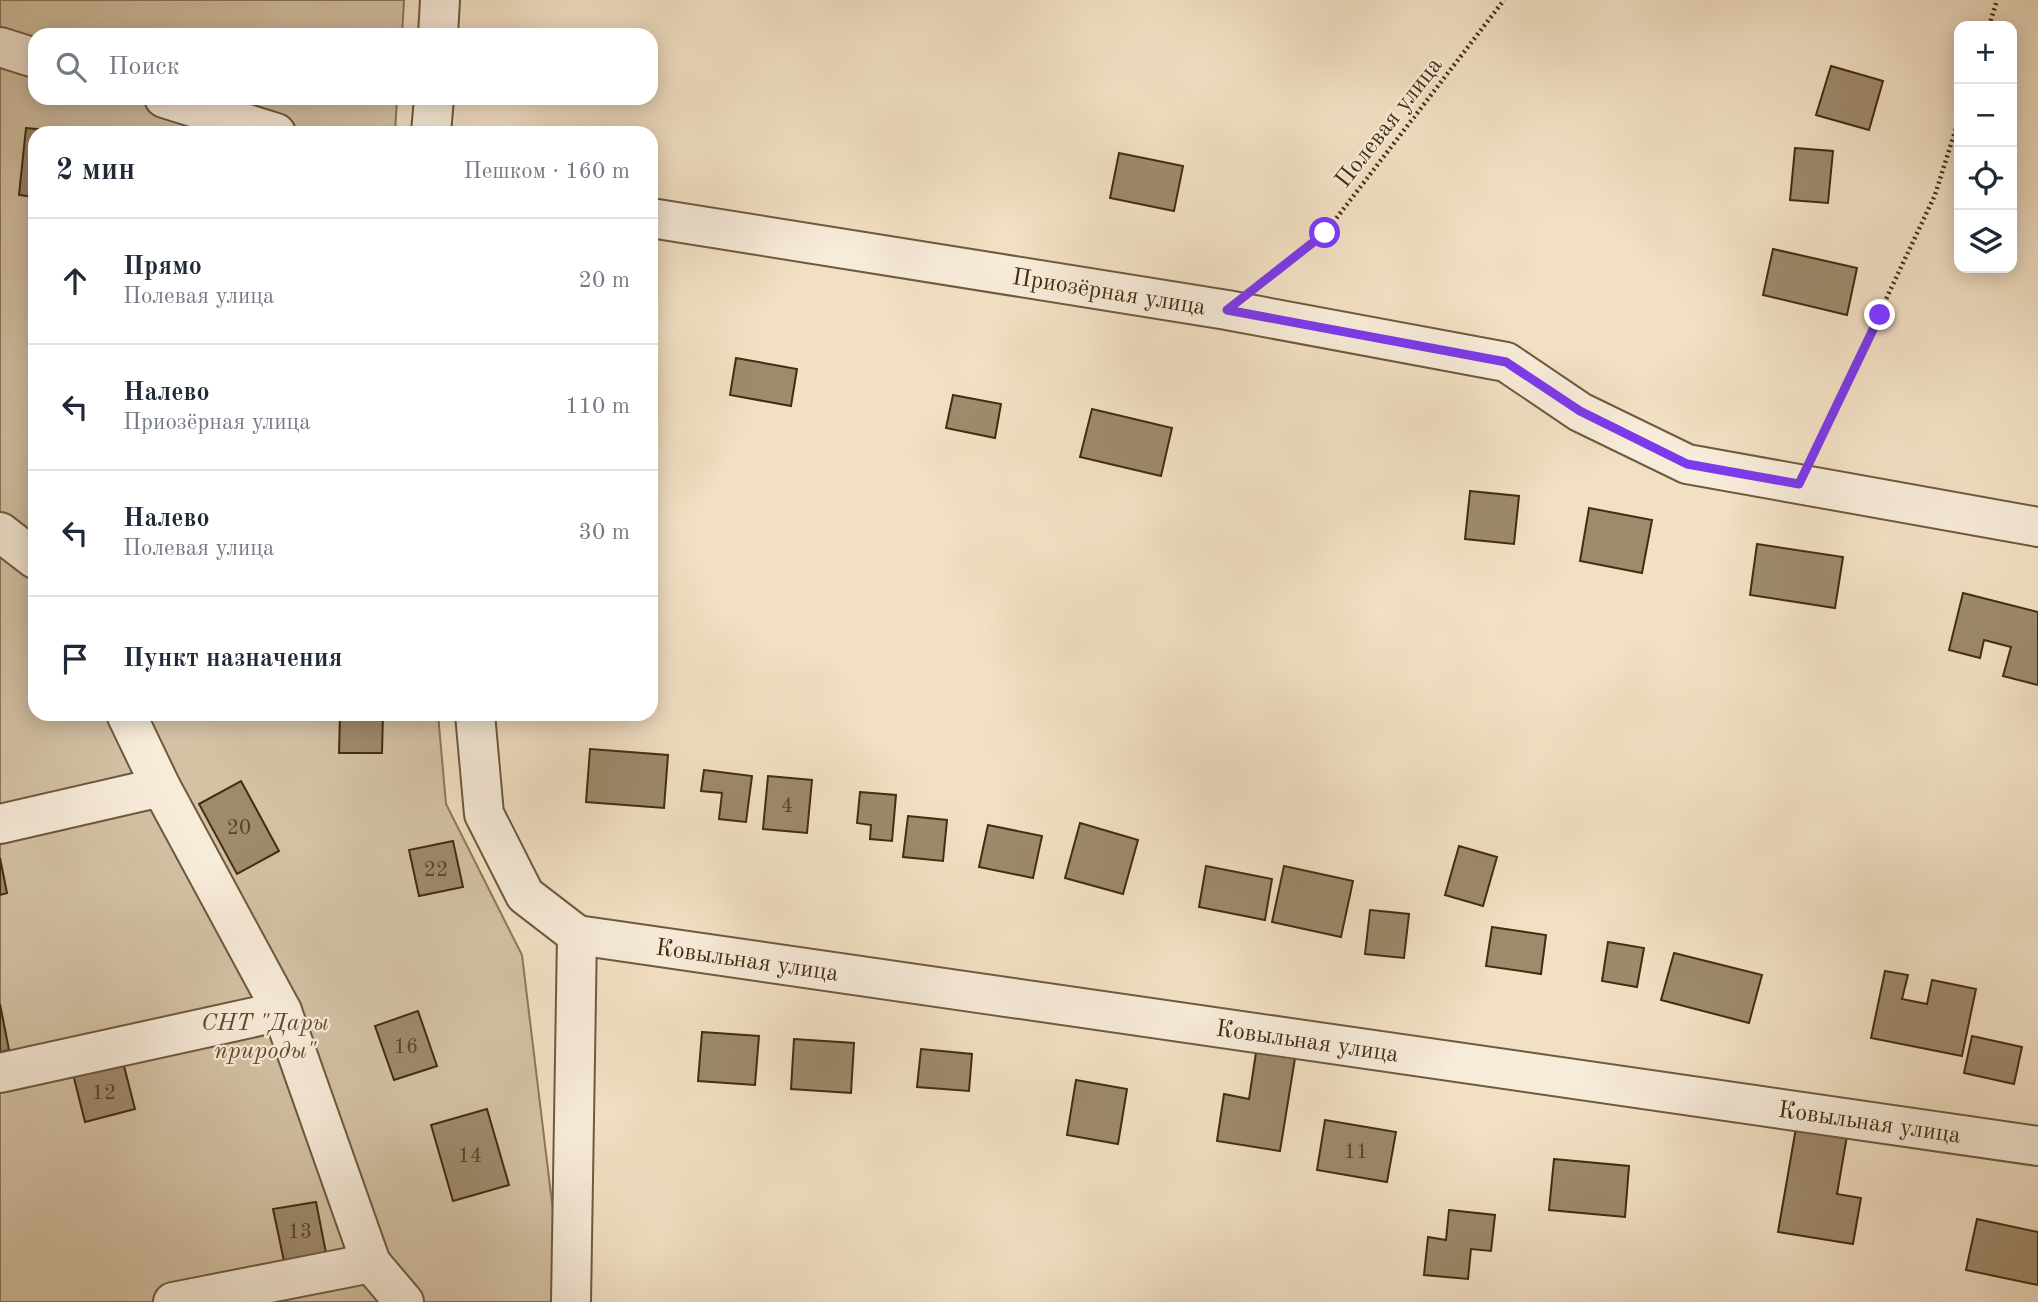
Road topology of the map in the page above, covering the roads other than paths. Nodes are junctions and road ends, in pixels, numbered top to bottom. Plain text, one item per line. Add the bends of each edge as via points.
1 (440, 0) edge
2 (438, 28) edge
3 (0, 47) edge
4 (28, 56) edge
5 (186, 105) edge
6 (433, 105) edge
7 (254, 126) edge
8 (431, 126) edge
9 (658, 219) edge
10 (2038, 527) edge
11 (0, 532) edge
12 (28, 554) edge
13 (129, 721) edge
14 (476, 721) edge
15 (161, 787) junction
16 (0, 824) edge
17 (577, 935) junction
18 (282, 1011) junction
19 (0, 1073) edge
20 (2038, 1146) edge
21 (371, 1263) junction
22 (173, 1302) edge
23 (404, 1302) edge
24 (571, 1302) edge

1 - 2 street
3 - 4 street
5 - 7 street
6 - 8 street
9 - 10 street, Приозёрная улица via 1227,310 1506,362 1580,411 1687,464
11 - 12 street
13 - 15 street
14 - 17 street via 484,814 525,895
15 - 16 street
15 - 18 street
17 - 20 street, Ковыльная улица
17 - 24 street
18 - 19 street
18 - 21 street
21 - 22 street
21 - 23 street

